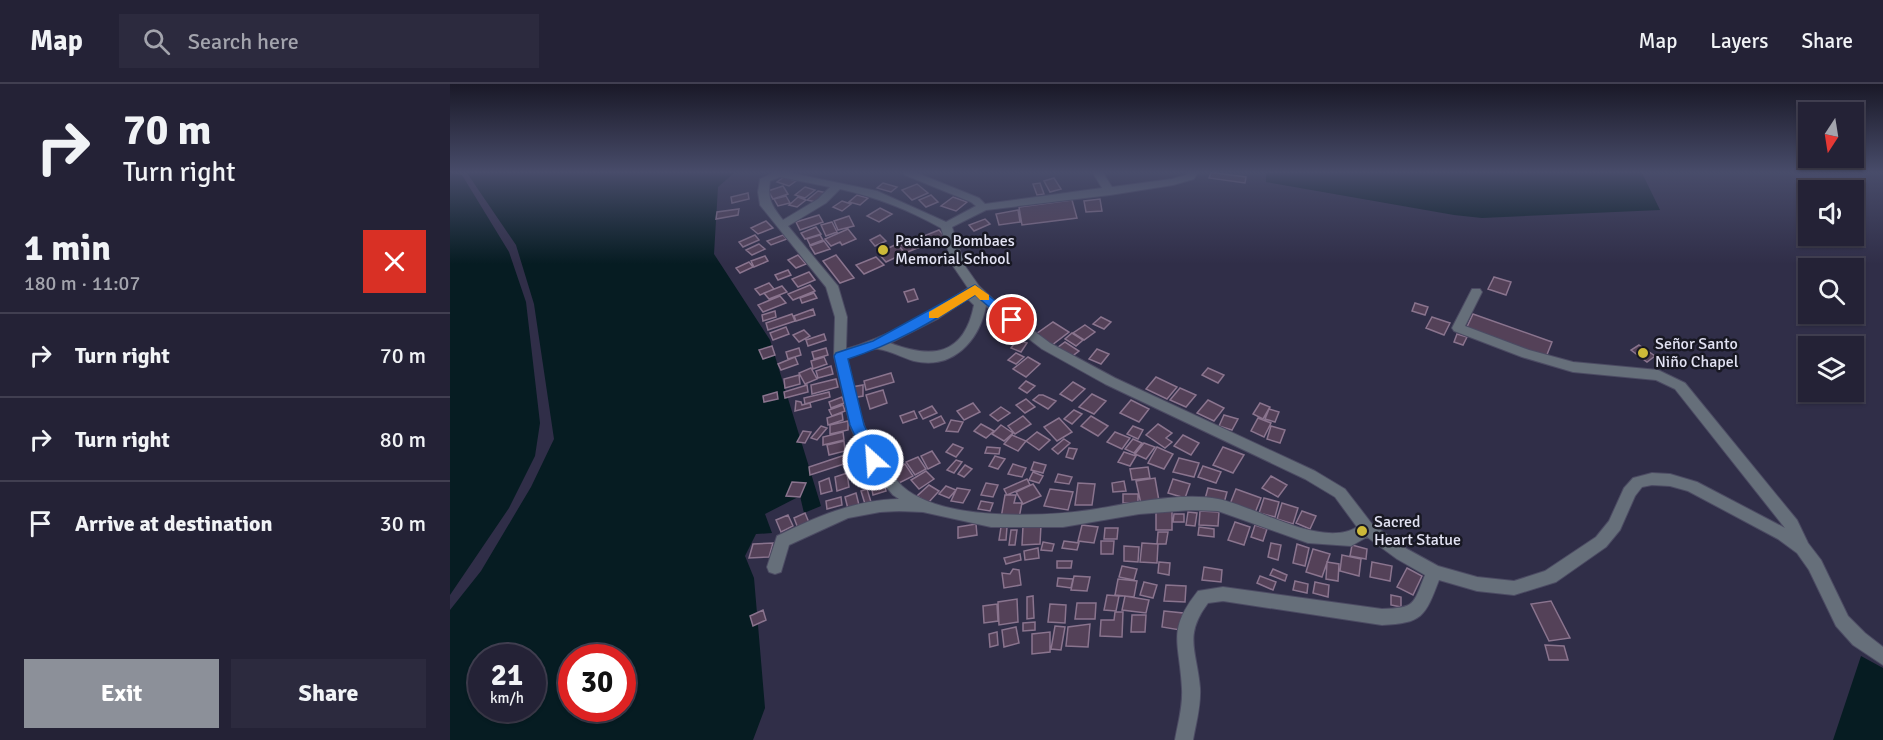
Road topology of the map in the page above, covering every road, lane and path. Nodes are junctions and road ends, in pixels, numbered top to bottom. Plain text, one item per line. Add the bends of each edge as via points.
1 (765, 204) edge
2 (818, 204) edge
3 (899, 204) edge
4 (979, 204) edge
5 (1012, 204) edge
6 (983, 207) junction
7 (782, 225) junction
8 (946, 226) junction
9 (972, 291) junction
10 (1476, 292) dead end
11 (878, 344) junction
12 (840, 356) junction
13 (931, 509) junction
14 (1366, 529) junction
15 (1802, 548) junction
16 (775, 567) dead end
17 (1434, 572) junction
18 (1883, 657) edge
19 (1184, 740) edge

1 - 7 street
2 - 7 street
3 - 8 street
4 - 6 street
5 - 6 street
6 - 8 street
7 - 12 street via 832,286 841,317
8 - 9 street
9 - 11 street
9 - 11 street via 980,304 972,332 948,355 915,357
9 - 14 street via 1067,359 1340,493
10 - 15 street via 1458,328 1573,367 1658,375 1680,386 1792,525
11 - 12 street
12 - 13 street via 857,425 873,460 898,491
13 - 14 street via 991,521 1019,522 1063,521 1181,505 1218,505 1319,537 1351,539
13 - 16 street via 894,503 842,512 782,541
14 - 17 street
15 - 17 street via 1692,486 1652,479 1638,482 1629,492 1615,525 1601,542 1550,578 1514,588 1478,584
15 - 18 street via 1815,565 1842,621
17 - 19 street via 1420,608 1407,616 1382,617 1223,594 1204,596 1189,612 1183,643 1191,689

